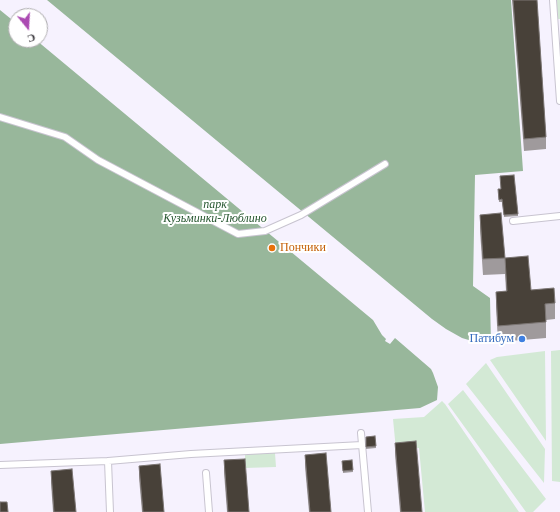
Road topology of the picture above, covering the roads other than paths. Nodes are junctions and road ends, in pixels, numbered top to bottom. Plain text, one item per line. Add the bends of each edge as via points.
1 (553, 0) edge
2 (560, 101) edge
3 (0, 117) edge
4 (385, 164) dead end
5 (560, 216) edge
6 (513, 221) dead end
7 (361, 433) dead end
8 (362, 445) junction
9 (108, 461) junction
10 (0, 465) edge
11 (206, 473) dead end
12 (110, 512) edge
13 (209, 512) edge
14 (368, 512) edge

1 - 2 lane
3 - 4 lane via 65,137 98,160 238,234 266,231 301,215
5 - 6 lane
7 - 8 lane
8 - 9 lane
8 - 14 lane
9 - 10 lane
9 - 12 lane
11 - 13 lane

